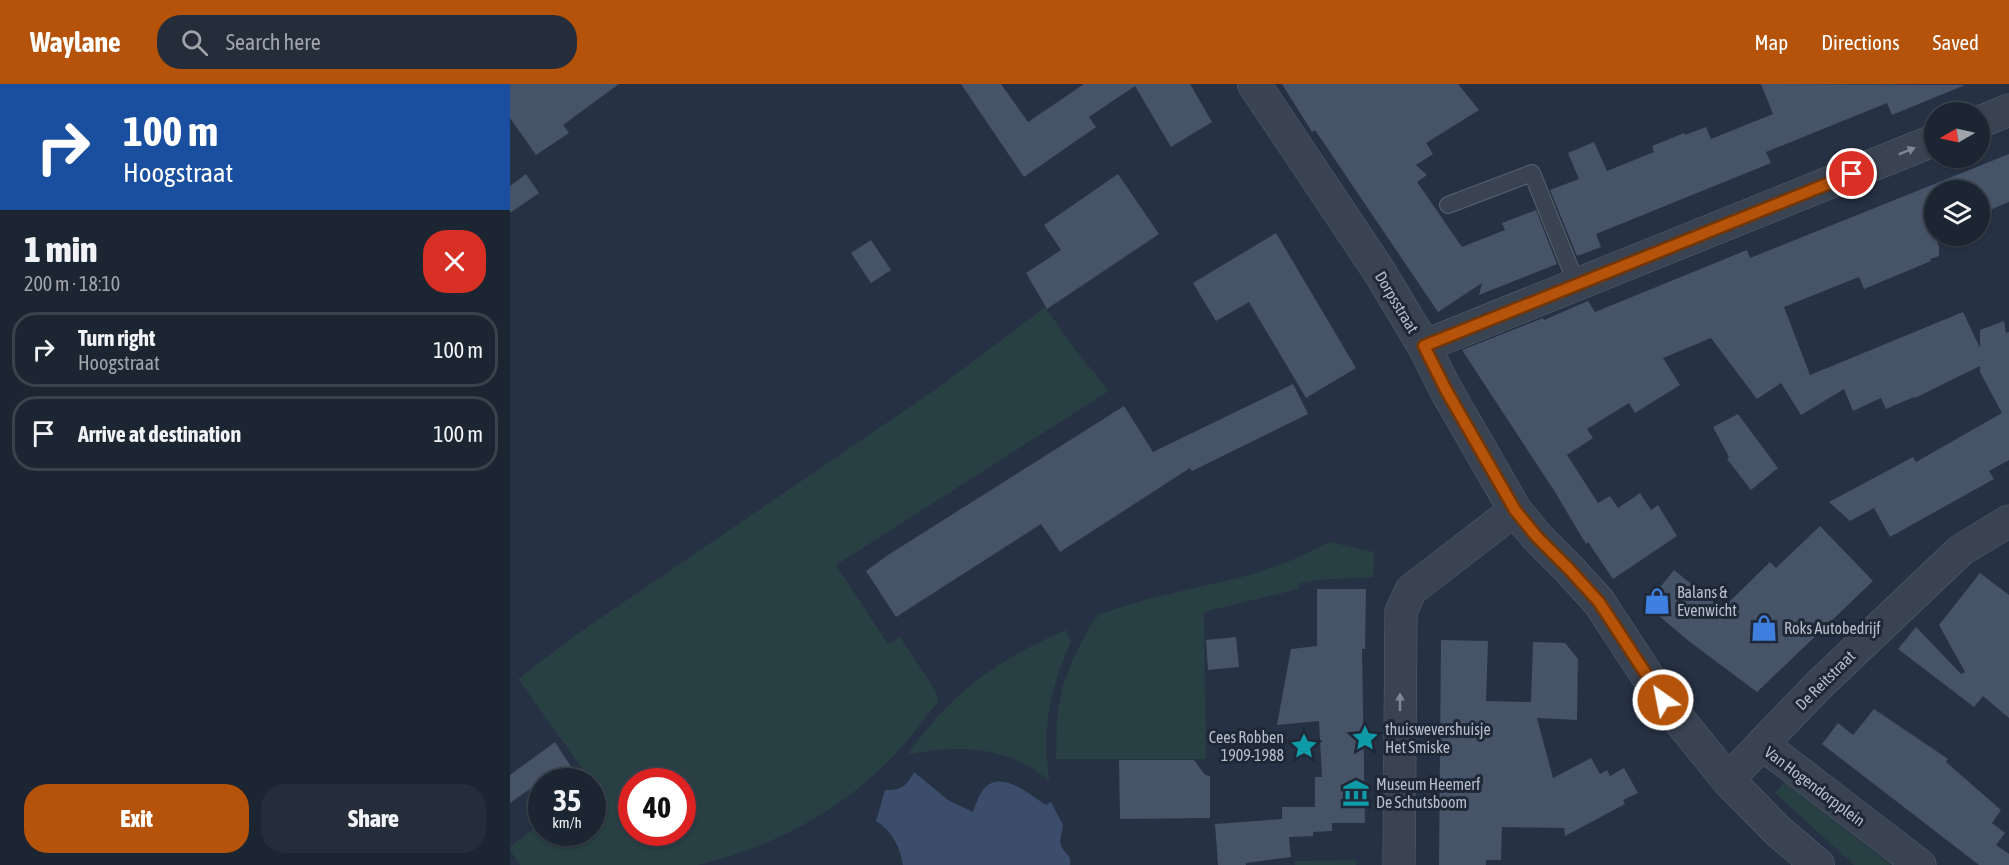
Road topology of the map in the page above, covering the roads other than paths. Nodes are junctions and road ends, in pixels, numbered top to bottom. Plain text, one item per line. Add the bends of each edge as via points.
1 (1254, 84) edge
2 (2009, 110) edge
3 (1990, 118) edge
4 (1924, 144) edge
5 (1448, 205) dead end
6 (1577, 285) junction
7 (1424, 346) junction
8 (1515, 510) junction
9 (2006, 527) edge
10 (1762, 744) junction
11 (1728, 780) junction
12 (1399, 865) edge
13 (1818, 865) edge
14 (1920, 865) edge

1 - 7 street, Dorpsstraat via 1379,271
2 - 3 street
6 -> 4 street
5 - 6 lane via 1532,173
6 - 7 street
7 - 8 street, Dorpsstraat
8 - 11 street, Dorpsstraat via 1599,602 1663,700
12 -> 8 street via 1401,612 1411,590
9 - 10 street, De Reitstraat via 1961,550
10 - 11 street, Van Hogendorpplein
10 - 14 street, Van Hogendorpplein
11 - 13 street

